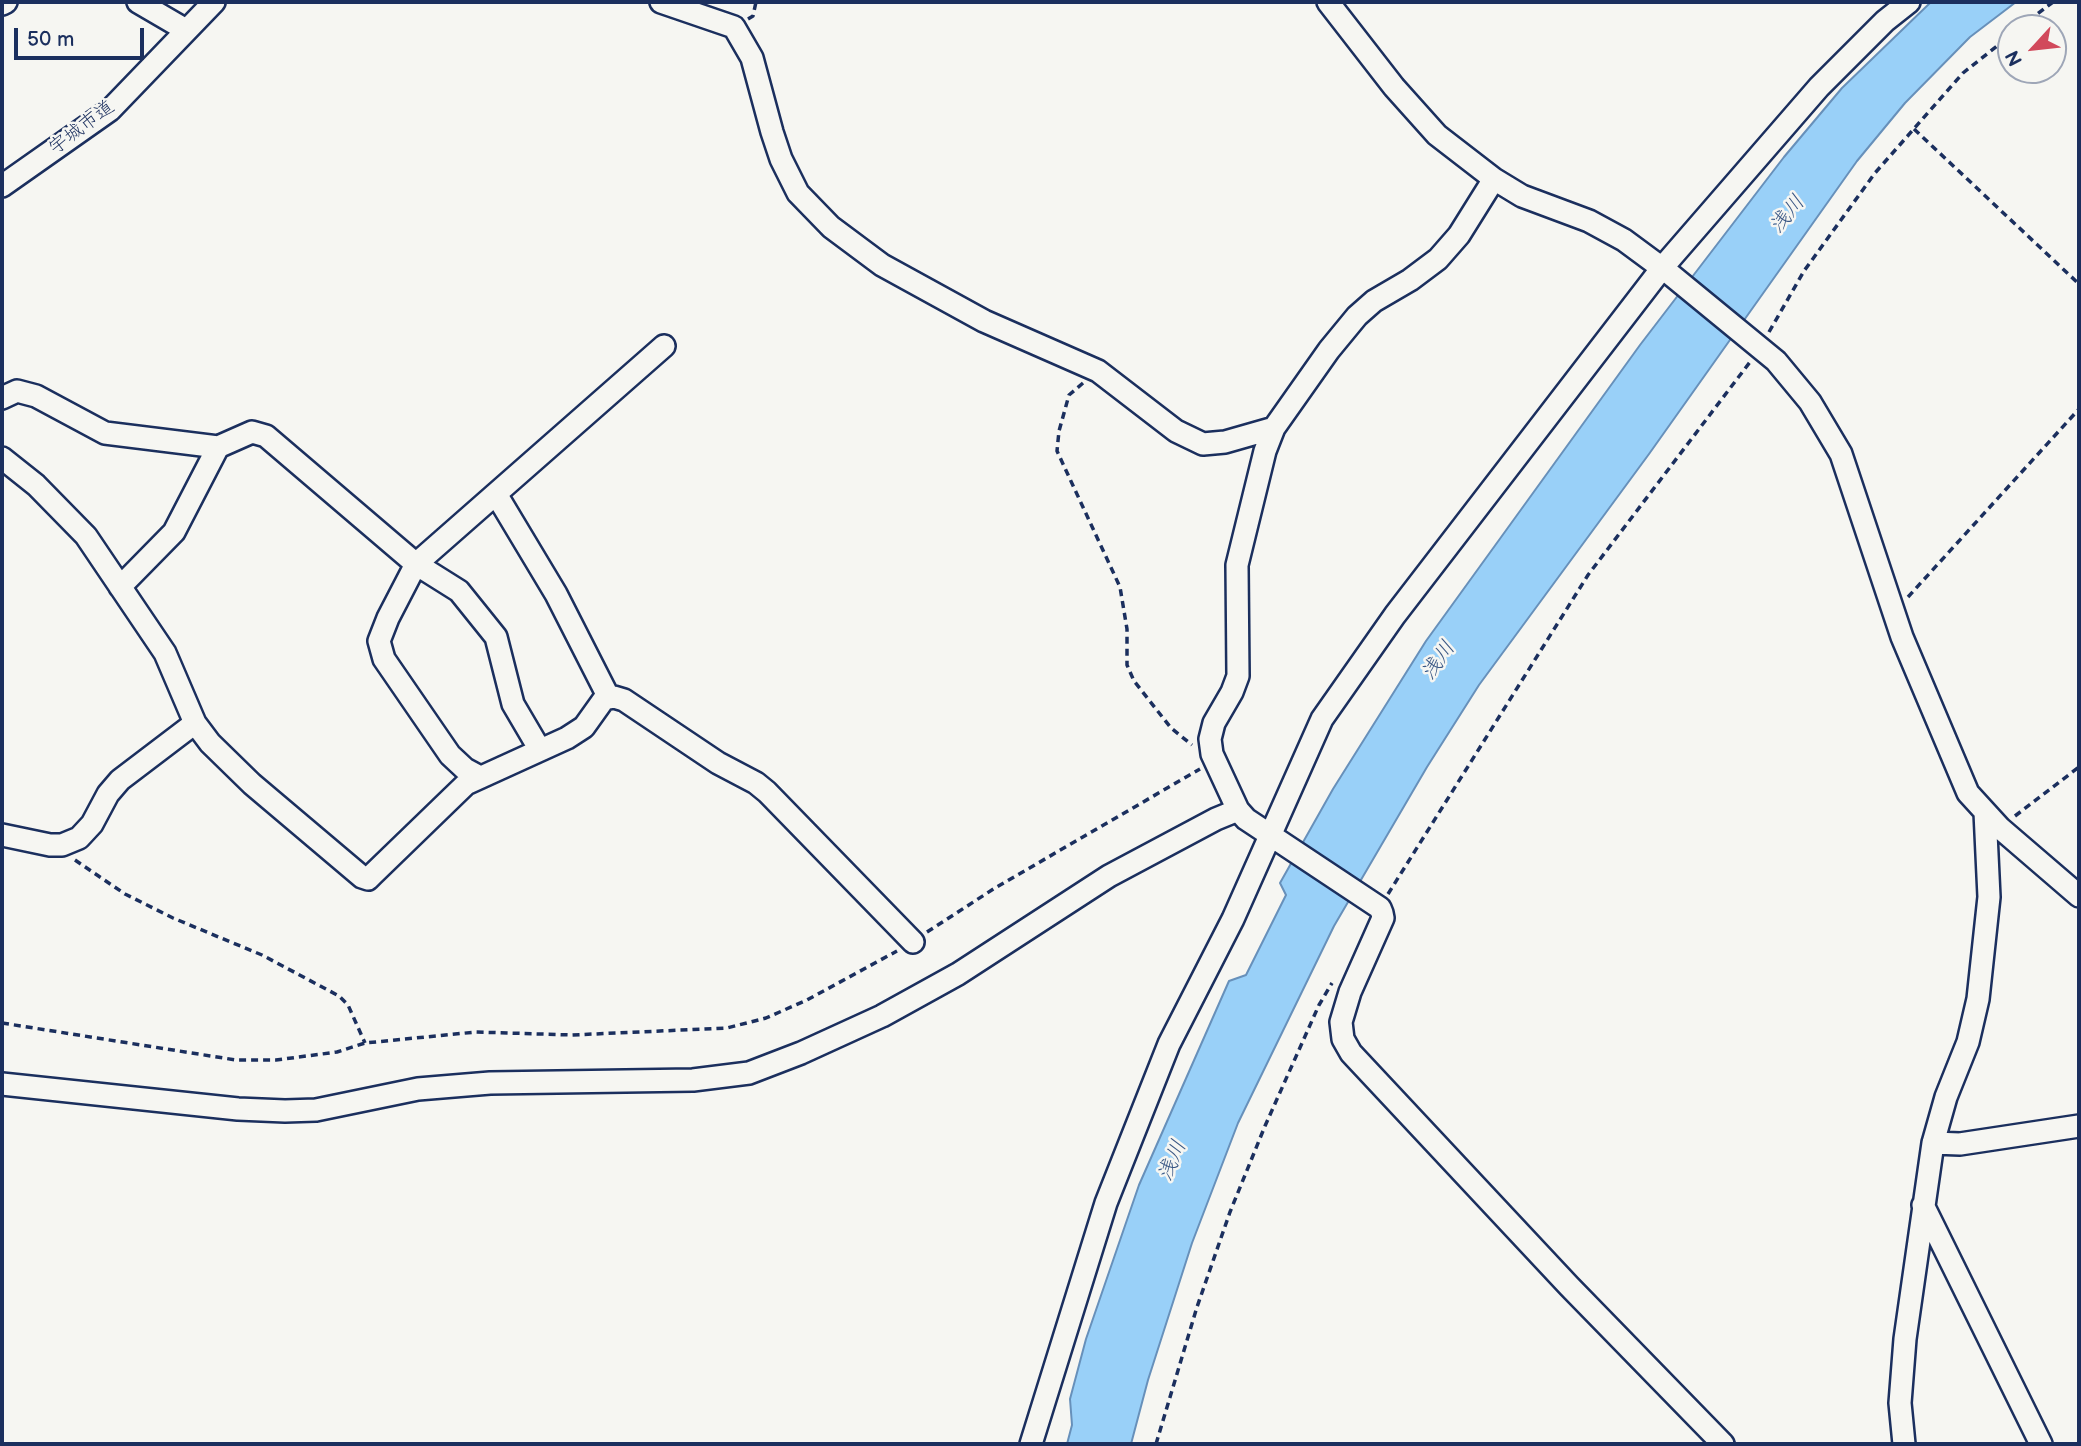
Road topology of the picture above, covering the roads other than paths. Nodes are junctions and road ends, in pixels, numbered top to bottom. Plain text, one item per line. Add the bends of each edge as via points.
1 (138, 2) edge
2 (214, 2) edge
3 (661, 2) edge
4 (1328, 2) edge
5 (1909, 2) edge
6 (186, 30) junction
7 (1494, 179) junction
8 (2, 186) edge
9 (1666, 271) junction
10 (664, 346) dead end
11 (2, 398) edge
12 (1274, 428) junction
13 (218, 447) junction
14 (2, 458) edge
15 (496, 494) junction
16 (416, 564) junction
17 (120, 587) junction
18 (609, 698) junction
19 (195, 723) junction
20 (540, 750) junction
21 (478, 776) junction
22 (1238, 810) junction
23 (1985, 812) junction
24 (2, 835) edge
25 (1275, 838) junction
26 (2079, 896) edge
27 (913, 942) road end
28 (2, 1084) edge
29 (2079, 1126) edge
30 (1933, 1143) junction
31 (1923, 1205) junction
32 (1031, 1444) edge
33 (1723, 1444) edge
34 (1904, 1444) edge
35 (2041, 1444) edge

1 - 6 street
2 - 6 street, 宇城市道
3 - 12 street via 734,27 752,58 781,159 798,193 831,227 882,265 984,321 1098,371 1176,431 1203,444
4 - 7 street via 1437,135
5 - 9 street via 1819,87
6 - 8 street, 宇城市道 via 110,110
7 - 9 street via 1623,240
7 - 12 street via 1460,235 1438,259 1357,316
9 - 23 street via 1776,361 1810,402 1841,454 1902,637 1968,793
9 - 25 street via 1395,615 1322,719
10 - 15 street
11 - 13 street via 16,391 36,396 105,433
12 - 22 street via 1237,565 1238,676 1210,739 1213,757
13 - 16 street via 252,432 266,436
13 - 17 street via 174,532
14 - 17 street via 65,512
15 - 16 street
15 - 18 street via 556,594
16 - 20 street via 459,591 496,637 513,704
16 - 21 street via 379,641 384,659 450,755
17 - 19 street via 165,653
18 - 20 street via 584,727
18 - 27 street via 624,700 756,783
19 - 21 street via 252,784 351,870 368,879
19 - 24 street via 120,780 79,838 50,845
20 - 21 street
22 - 25 street
22 - 28 street via 1110,876 958,974 881,1016 749,1073 679,1081 490,1083 285,1111
23 - 26 street
23 - 30 street via 1989,897 1978,999
25 - 32 street via 1169,1044 1106,1203
25 - 33 street via 1373,904 1383,918 1341,1022 1351,1053
29 - 30 street via 1960,1144
30 - 31 street
31 - 34 street via 1905,1339 1900,1403
31 - 35 street

